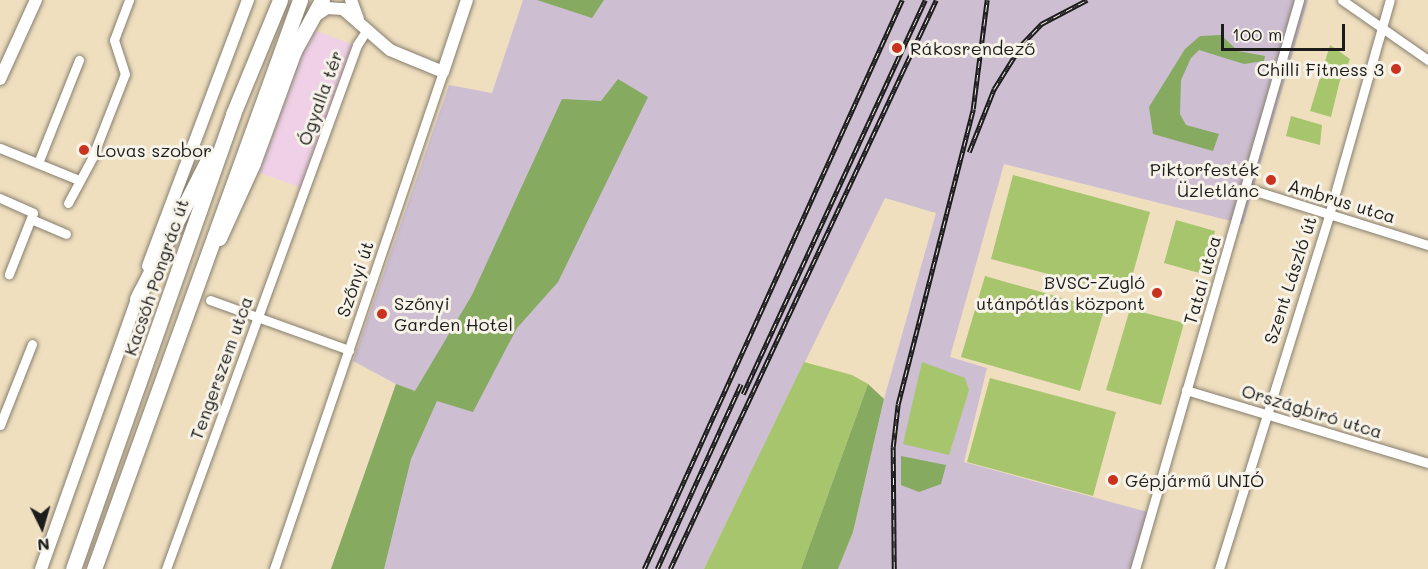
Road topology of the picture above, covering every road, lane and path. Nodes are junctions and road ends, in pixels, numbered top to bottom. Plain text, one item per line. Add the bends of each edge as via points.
1 (36, 0) edge
2 (129, 0) edge
3 (248, 0) edge
4 (280, 0) edge
5 (300, 0) edge
6 (322, 0) edge
7 (343, 0) edge
8 (351, 0) edge
9 (467, 0) edge
10 (1299, 0) edge
11 (1342, 0) edge
12 (1390, 0) edge
13 (349, 13) junction
14 (314, 17) junction
15 (1382, 27) junction
16 (365, 30) junction
17 (80, 60) dead end
18 (1428, 60) edge
19 (3, 66) edge
20 (443, 72) junction
21 (0, 79) edge
22 (233, 114) junction
23 (0, 148) edge
24 (38, 163) junction
25 (308, 178) joint
26 (79, 180) junction
27 (1246, 188) junction
28 (0, 198) edge
29 (68, 203) dead end
30 (1329, 215) junction
31 (31, 219) junction
32 (66, 234) dead end
33 (1428, 245) edge
34 (204, 261) junction
35 (9, 274) dead end
36 (137, 299) junction
37 (210, 300) dead end
38 (256, 318) junction
39 (33, 344) dead end
40 (349, 350) junction
41 (1186, 390) junction
42 (1264, 413) junction
43 (0, 425) edge
44 (1428, 463) edge
45 (41, 569) edge
46 (73, 569) edge
47 (94, 569) edge
48 (166, 569) edge
49 (274, 569) edge
50 (1135, 569) edge
51 (1219, 569) edge

1 - 19 street
2 - 26 street via 114,40 125,74 92,158
3 - 36 street, Kacsóh Pongrác út
4 - 22 main road, Kacsóh Pongrác út
5 - 34 main road
6 - 14 main road
7 - 13 street
8 - 16 street
9 - 20 street, Szőnyi út
10 - 27 street, Tatai utca
11 - 15 street
12 - 15 street, Szent László út
13 - 14 street via 332,6
13 - 16 street
14 - 34 main road via 294,51 231,217
15 - 18 street
15 - 30 street, Szent László út
16 - 20 street via 390,50
16 - 25 street, Ógyalla tér
17 - 24 street
19 - 21 street
20 - 40 street, Szőnyi út
22 - 36 main road
22 - 46 main road, Kacsóh Pongrác út
23 - 24 street
24 - 26 street
25 - 38 street, Tengerszem utca
26 - 29 street
27 - 30 street, Ambrus utca
27 - 41 street, Tatai utca
28 - 31 street via 33,213
30 - 33 street, Ambrus utca
30 - 42 street, Szent László út
31 - 32 street
31 - 35 street
34 - 47 main road
36 - 45 street, Kacsóh Pongrác út
37 - 38 street
38 - 40 street
38 - 48 street, Tengerszem utca
39 - 43 street
40 - 49 street, Szőnyi út
41 - 42 street, Országbíró utca
41 - 50 street, Tatai utca
42 - 44 street, Országbíró utca
42 - 51 street, Szent László út

